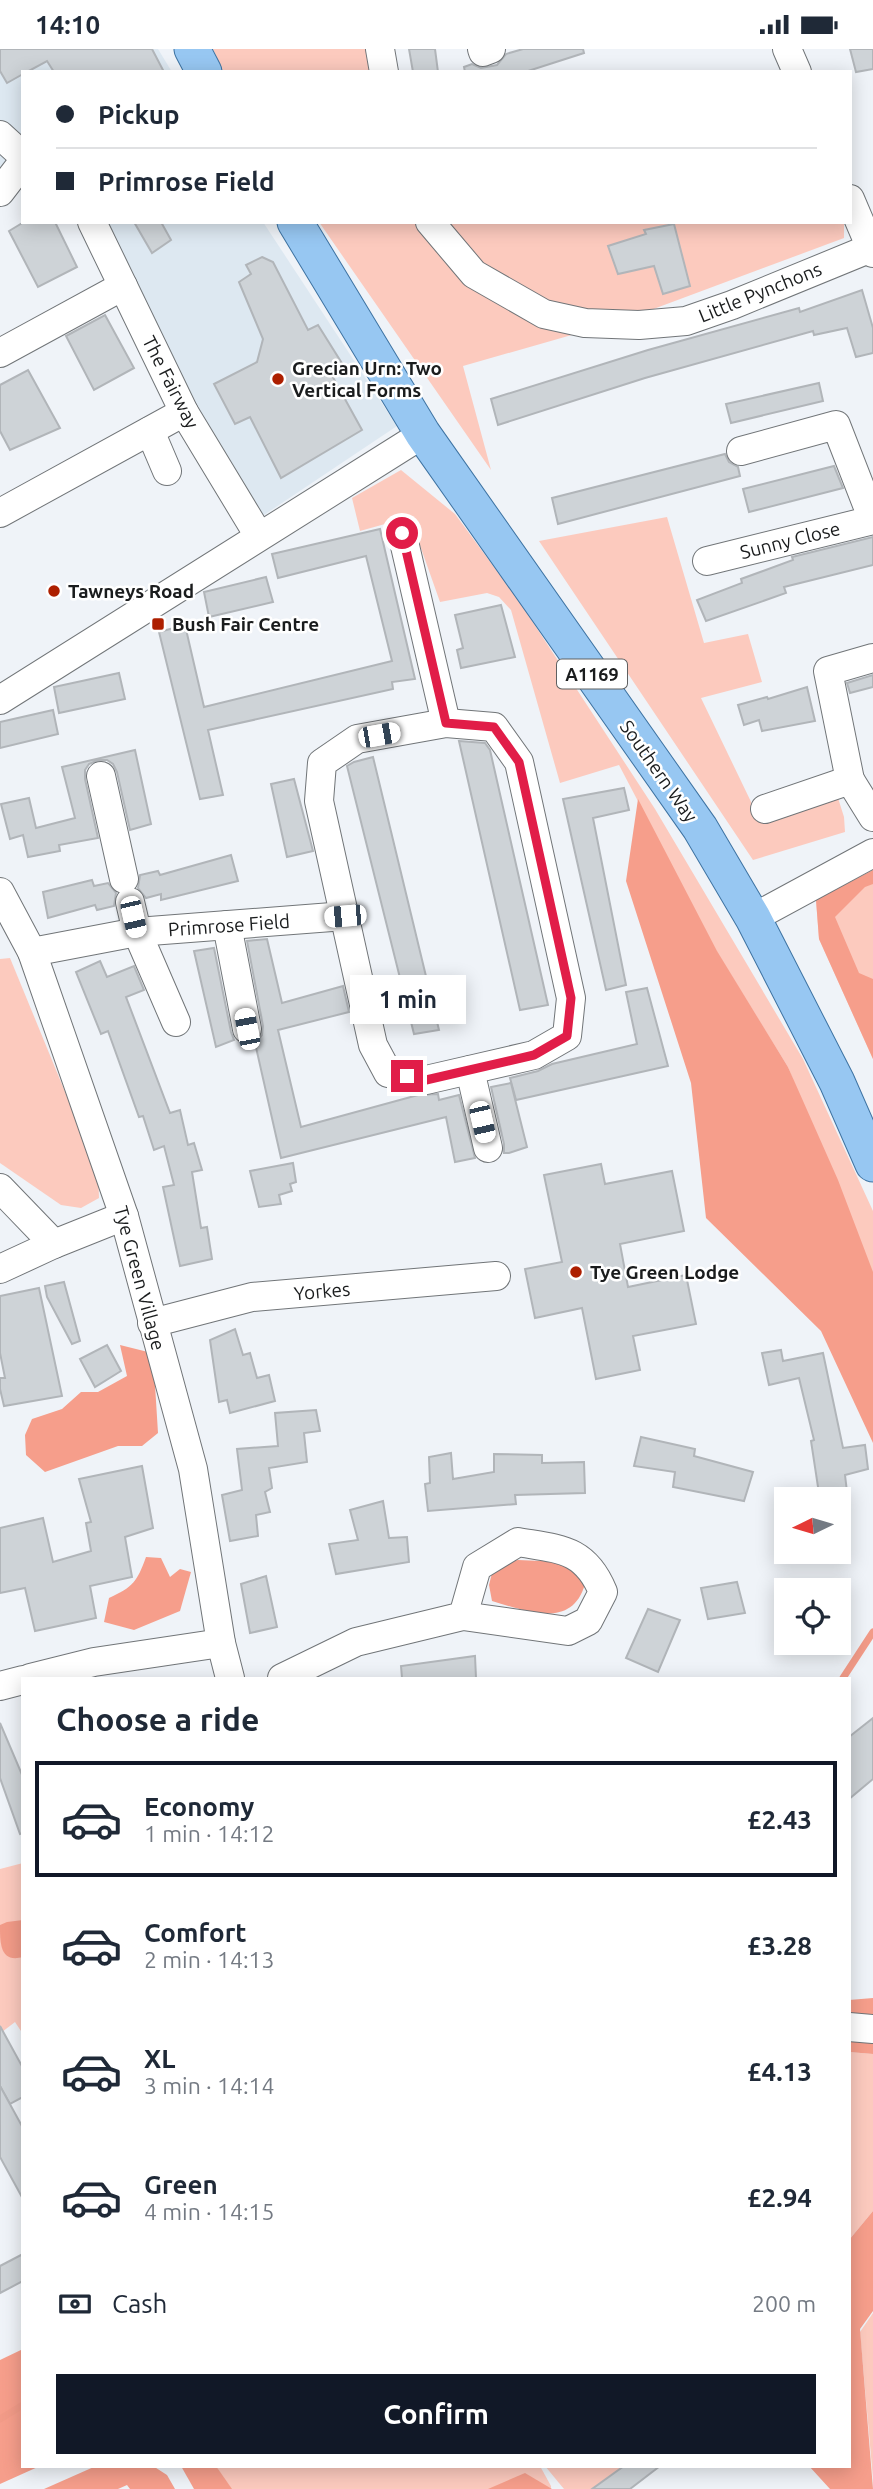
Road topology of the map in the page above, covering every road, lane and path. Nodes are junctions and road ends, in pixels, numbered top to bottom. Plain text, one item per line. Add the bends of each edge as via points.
1 (192, 49) edge
2 (380, 49) edge
3 (482, 49) edge
4 (491, 49) edge
5 (787, 49) edge
6 (203, 70) edge
7 (384, 70) edge
8 (796, 70) edge
9 (0, 135) edge
10 (21, 154) edge
11 (21, 165) edge
12 (0, 192) edge
13 (852, 204) edge
14 (93, 224) edge
15 (296, 224) edge
16 (432, 224) edge
17 (872, 250) edge
18 (123, 286) junction
19 (0, 353) edge
20 (184, 412) junction
21 (150, 431) junction
22 (423, 434) junction
23 (741, 451) dead end
24 (167, 471) dead end
25 (0, 513) edge
26 (873, 520) edge
27 (402, 533) dead end
28 (259, 536) junction
29 (706, 561) dead end
30 (873, 659) edge
31 (0, 700) edge
32 (446, 723) junction
33 (101, 776) dead end
34 (850, 780) junction
35 (765, 809) dead end
36 (873, 817) edge
37 (873, 853) edge
38 (0, 892) edge
39 (345, 916) junction
40 (753, 918) junction
41 (227, 925) junction
42 (137, 932) junction
43 (32, 952) junction
44 (176, 1022) dead end
45 (247, 1029) dead end
46 (470, 1070) junction
47 (488, 1148) dead end
48 (873, 1164) edge
49 (0, 1188) edge
50 (124, 1216) junction
51 (54, 1244) junction
52 (0, 1269) edge
53 (496, 1276) dead end
54 (152, 1323) junction
55 (463, 1616) junction
56 (221, 1643) junction
57 (34, 1677) edge
58 (230, 1677) edge
59 (284, 1677) edge
60 (21, 1681) edge
61 (0, 1686) edge
62 (851, 2027) edge
63 (873, 2029) edge

1 - 6 main road
2 - 7 street
3 - 4 street
5 - 8 street
9 - 10 street
11 - 12 street
13 - 17 street
14 - 18 street, The Fairway
15 - 22 main road, Southern Way / A1169
16 - 17 street, Little Pynchons via 474,274 544,314 585,323 686,321
18 - 19 street
18 - 20 street, The Fairway
20 - 21 street
20 - 28 street, The Fairway
21 - 24 street
21 - 25 street
22 - 28 street
22 - 40 main road, Southern Way / A1169 via 700,828
23 - 26 street via 836,425
26 - 29 street, Sunny Close
27 - 32 street
28 - 31 street
30 - 34 street via 828,671
32 - 39 street via 357,739 322,763 319,801
32 - 46 street via 494,727 519,762 571,998 567,1036 534,1055
33 - 42 street
34 - 35 street
34 - 36 street
37 - 40 street
38 - 43 street, Tye Green Village
39 - 41 street, Primrose Field
39 - 46 street via 373,1045 388,1073 426,1080
40 - 48 main road, Southern Way / A1169 via 837,1082
41 - 42 street, Primrose Field
41 - 45 street
42 - 43 street, Primrose Field
42 - 44 street
43 - 50 street, Tye Green Village
46 - 47 street
49 - 51 street
50 - 51 street
50 - 54 street, Tye Green Village
51 - 52 street
53 - 54 street, Yorkes via 252,1297
54 - 56 street, Tye Green Village via 193,1469
55 - 55 street via 477,1567 518,1542 569,1551 595,1573 603,1591 588,1621 568,1631
55 - 59 street via 356,1642
56 - 57 street via 94,1662
56 - 58 street, Tye Green Village
60 - 61 street
62 - 63 street

